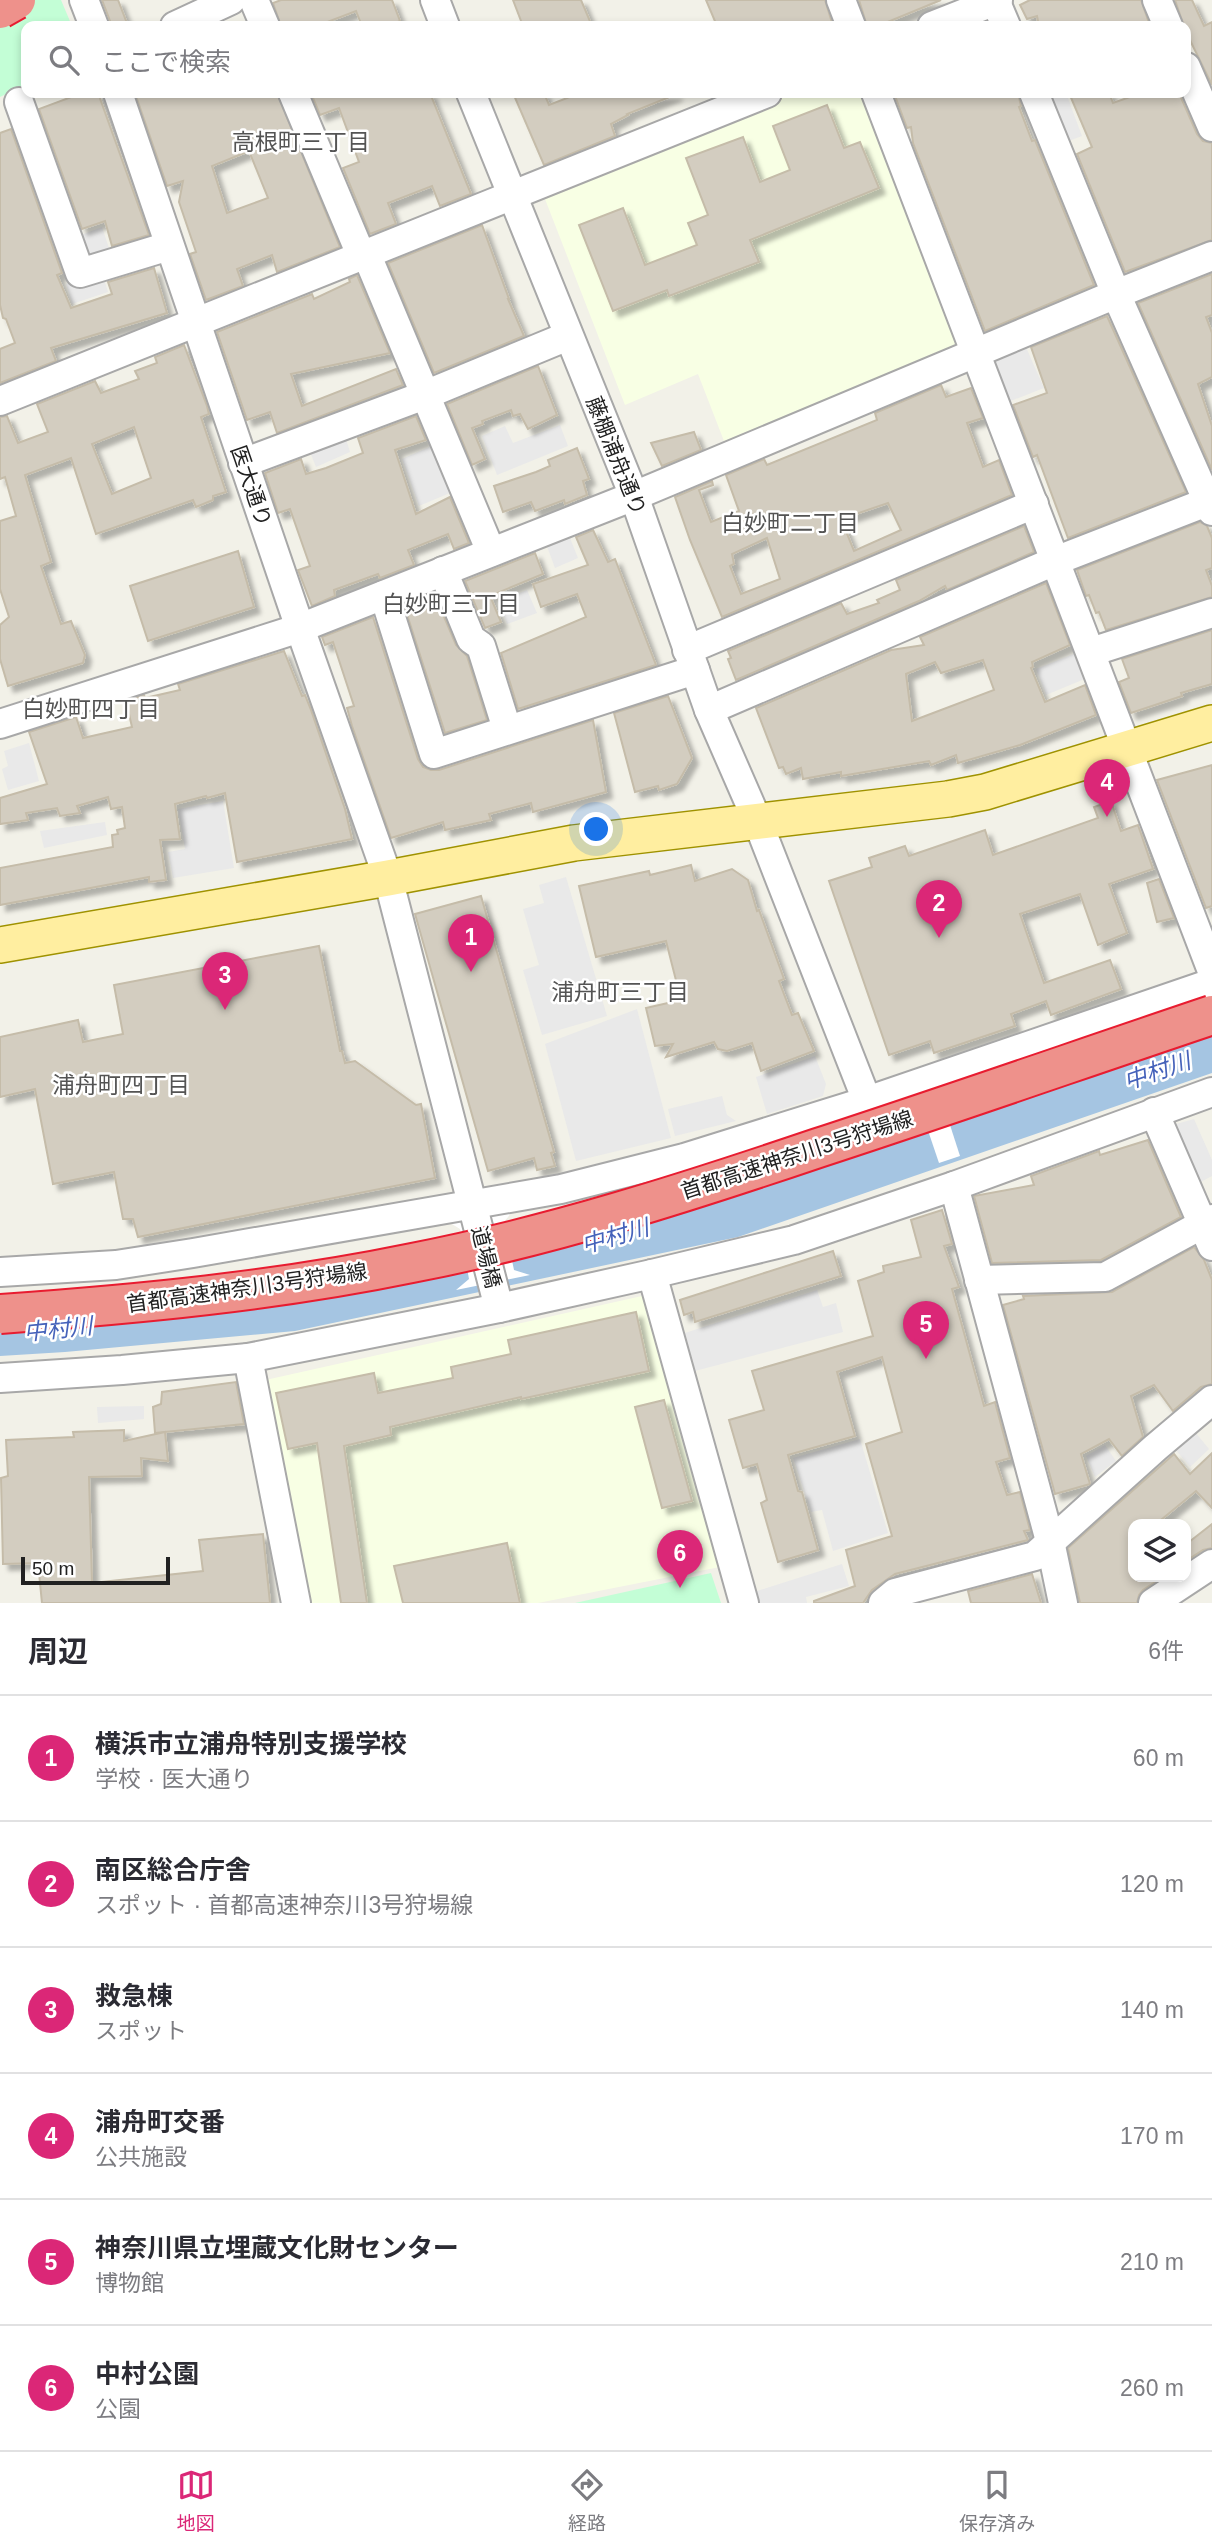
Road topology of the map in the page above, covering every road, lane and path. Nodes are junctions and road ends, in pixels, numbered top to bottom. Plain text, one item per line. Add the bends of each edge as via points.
1 (16, 0) edge
2 (84, 0) edge
3 (231, 0) edge
4 (254, 0) edge
5 (435, 0) edge
6 (841, 0) edge
7 (996, 0) edge
8 (1157, 0) edge
9 (0, 9) edge
10 (92, 21) edge
11 (186, 21) edge
12 (263, 21) edge
13 (443, 21) edge
14 (849, 21) edge
15 (944, 21) edge
16 (1004, 21) edge
17 (1166, 21) edge
18 (1191, 79) edge
19 (120, 98) edge
20 (295, 98) edge
21 (473, 98) edge
22 (755, 98) edge
23 (878, 98) edge
24 (1036, 98) edge
25 (19, 102) edge
26 (1212, 127) edge
27 (511, 196) junction
28 (169, 246) junction
29 (363, 254) junction
30 (1212, 256) edge
31 (1116, 294) junction
32 (195, 323) junction
33 (568, 336) junction
34 (976, 353) junction
35 (425, 395) junction
36 (0, 401) edge
37 (243, 463) junction
38 (634, 496) junction
39 (1034, 504) junction
40 (1211, 504) edge
41 (491, 552) junction
42 (1055, 561) junction
43 (443, 571) junction
44 (384, 595) junction
45 (1212, 613) edge
46 (300, 628) junction
47 (1091, 652) junction
48 (691, 660) junction
49 (709, 710) junction
50 (1212, 723) edge
51 (0, 724) edge
52 (507, 729) junction
53 (1127, 749) junction
54 (757, 820) junction
55 (388, 878) junction
56 (0, 945) edge
57 (1212, 971) edge
58 (1212, 983) edge
59 (1212, 1015) edge
60 (1212, 1043) edge
61 (1212, 1092) edge
62 (867, 1101) junction
63 (1154, 1112) junction
64 (954, 1186) junction
65 (472, 1205) junction
66 (1209, 1230) edge
67 (0, 1272) edge
68 (652, 1274) junction
69 (979, 1280) junction
70 (499, 1308) junction
71 (0, 1314) edge
72 (0, 1335) edge
73 (248, 1357) junction
74 (0, 1378) edge
75 (1212, 1400) edge
76 (1050, 1541) junction
77 (1212, 1564) edge
78 (296, 1603) edge
79 (744, 1603) edge
80 (883, 1603) edge
81 (1063, 1603) edge
82 (1153, 1603) edge

1 - 9 highway, bridge
2 - 10 street
3 - 11 street
4 - 12 street
5 - 13 street
6 - 14 street
7 - 15 street
7 - 16 street
8 - 17 street
18 - 26 street
19 - 28 street, 医大通り
20 - 29 street
21 - 27 street, 藤棚浦舟通り
22 - 27 street
23 - 34 street
24 - 31 street
25 - 28 street via 80,273
27 - 29 street
27 - 33 street, 藤棚浦舟通り
28 - 32 street, 医大通り
29 - 32 street
29 - 35 street
30 - 31 street
31 - 34 street
31 - 40 street
32 - 36 street
32 - 37 street, 医大通り
33 - 35 street
33 - 38 street, 藤棚浦舟通り
34 - 38 street
34 - 39 street
35 - 37 street
35 - 41 street
37 - 46 street, 医大通り
38 - 41 street
38 - 48 street, 藤棚浦舟通り
39 - 42 street
39 - 48 street
40 - 42 street
41 - 43 street
42 - 47 street
42 - 49 street
43 - 44 street
43 - 52 street via 471,639 481,646
44 - 46 street
44 - 52 street via 433,754
45 - 47 street
46 - 51 street
46 - 55 street, 医大通り
47 - 53 street
48 - 49 street, 藤棚浦舟通り
48 - 52 street
49 - 54 street, 藤棚浦舟通り
50 - 53 main road
53 - 54 main road via 985,792
53 - 57 street
54 - 55 main road via 575,842
54 - 62 street, 藤棚浦舟通り
55 - 56 main road
55 - 65 street, 道場橋
58 - 62 street
59 - 71 highway, 首都高速神奈川3号狩場線, bridge via 679,1195 559,1229 318,1281
60 - 72 highway, 首都高速神奈川3号狩場線 via 700,1211 524,1260 375,1292 226,1315
61 - 63 street
62 - 65 street via 684,1158 561,1189
63 - 64 street
63 - 66 street
64 - 68 street via 794,1240
64 - 69 street
65 - 67 street via 129,1263
65 - 70 street, 道場橋
66 - 69 street via 1105,1277
68 - 70 street
68 - 79 street
69 - 76 street
70 - 73 street
73 - 74 street
73 - 78 street
75 - 76 street
76 - 80 street via 1035,1556 895,1593
76 - 81 street
77 - 82 street

